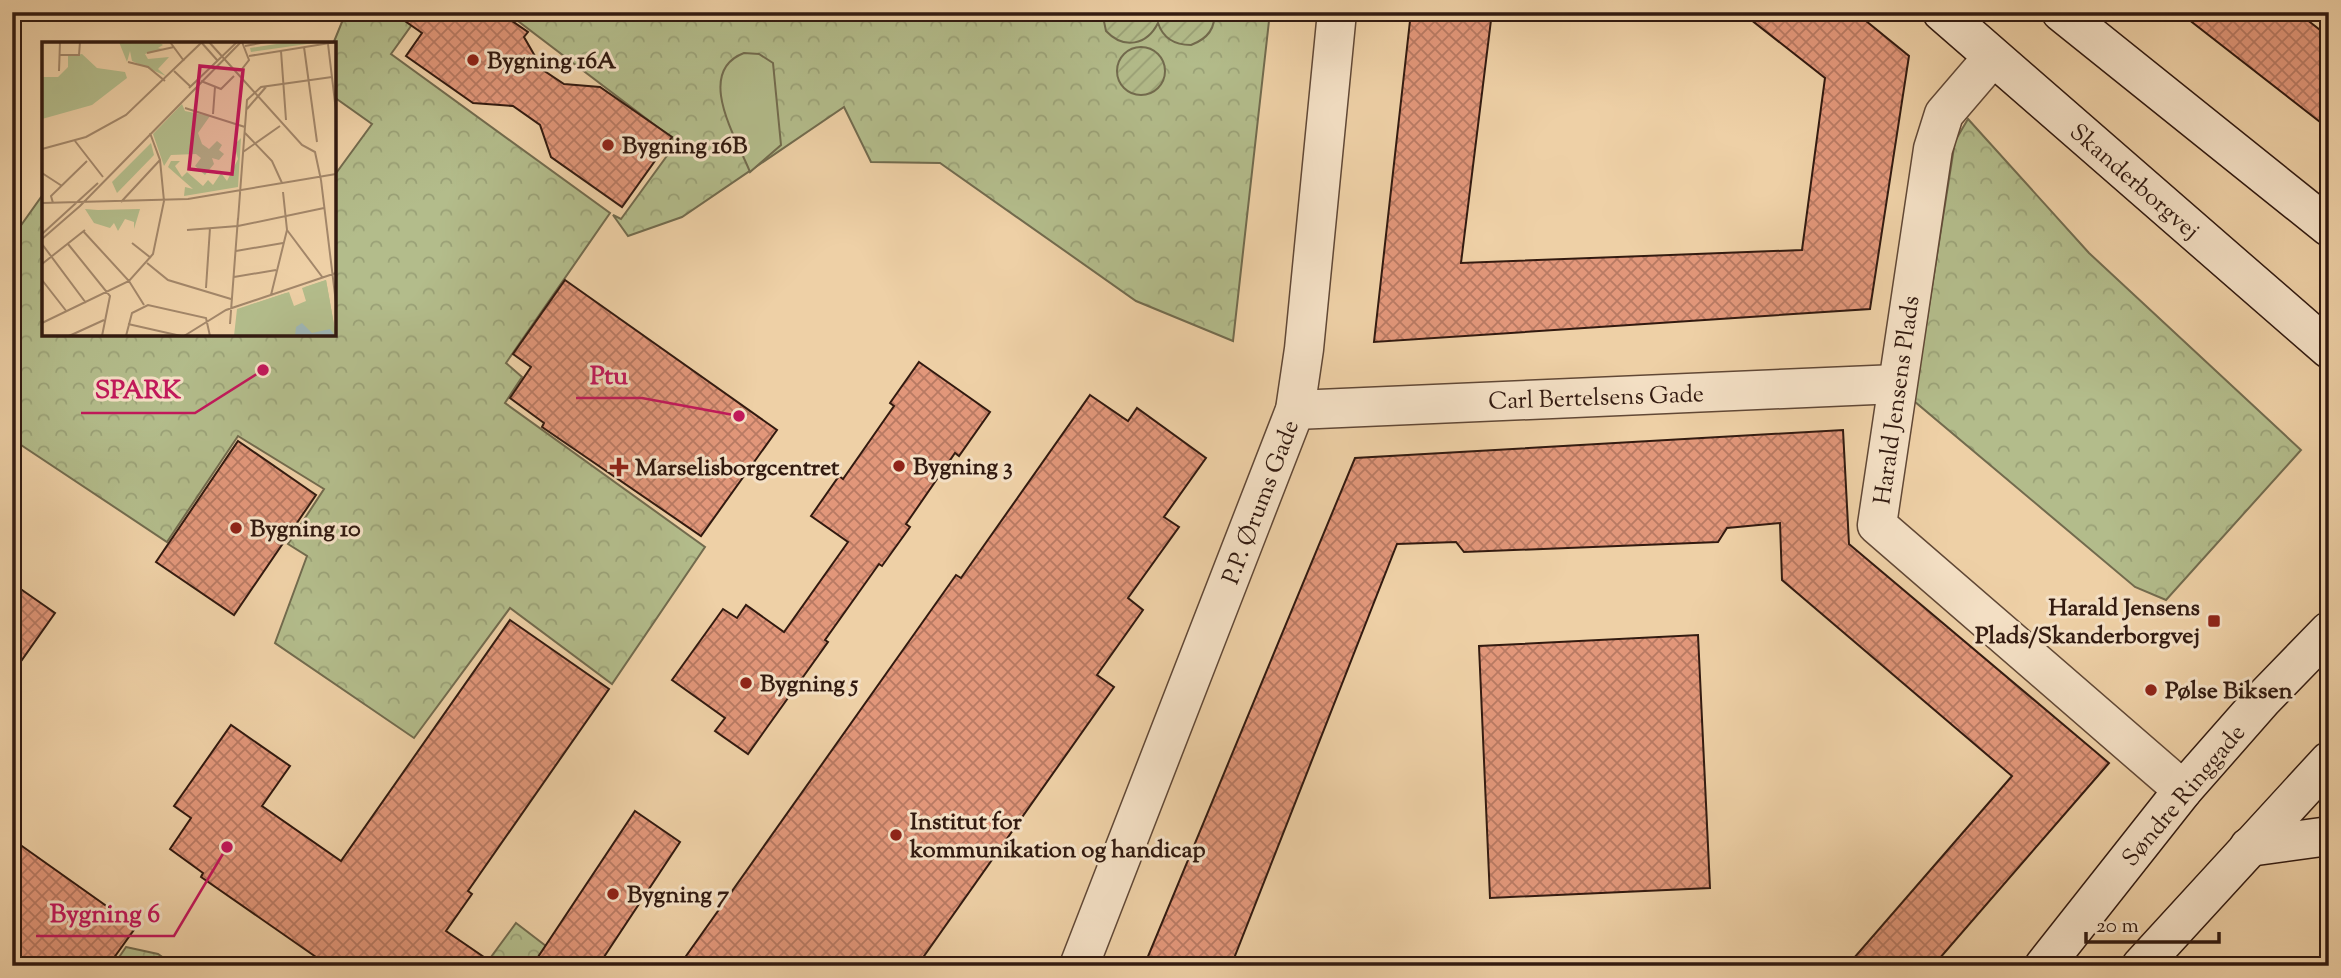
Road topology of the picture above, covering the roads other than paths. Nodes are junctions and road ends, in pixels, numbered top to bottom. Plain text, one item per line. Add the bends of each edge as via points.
1 (1337, 12) edge
2 (1942, 12) edge
3 (2061, 12) edge
4 (1992, 58) junction
5 (2329, 227) edge
6 (2329, 349) edge
7 (1897, 384) junction
8 (1296, 410) junction
9 (2329, 631) edge
10 (2329, 761) edge
11 (2183, 790) junction
12 (2329, 836) edge
13 (2249, 846) junction
14 (1079, 966) edge
15 (2044, 966) edge
16 (2141, 966) edge

1 - 8 street, P.P. Ørums Gade
2 - 4 street, Skanderborgvej
3 - 5 street
4 - 6 street, Skanderborgvej
4 - 7 street, Harald Jensens Plads via 1944,114 1933,149
7 - 8 street, Carl Bertelsens Gade
7 - 11 street, Harald Jensens Plads via 1877,525
8 - 14 street, P.P. Ørums Gade
9 - 11 street, Søndre Ringgade
10 - 13 street
11 - 15 street, Søndre Ringgade
12 - 13 street
13 - 16 street

